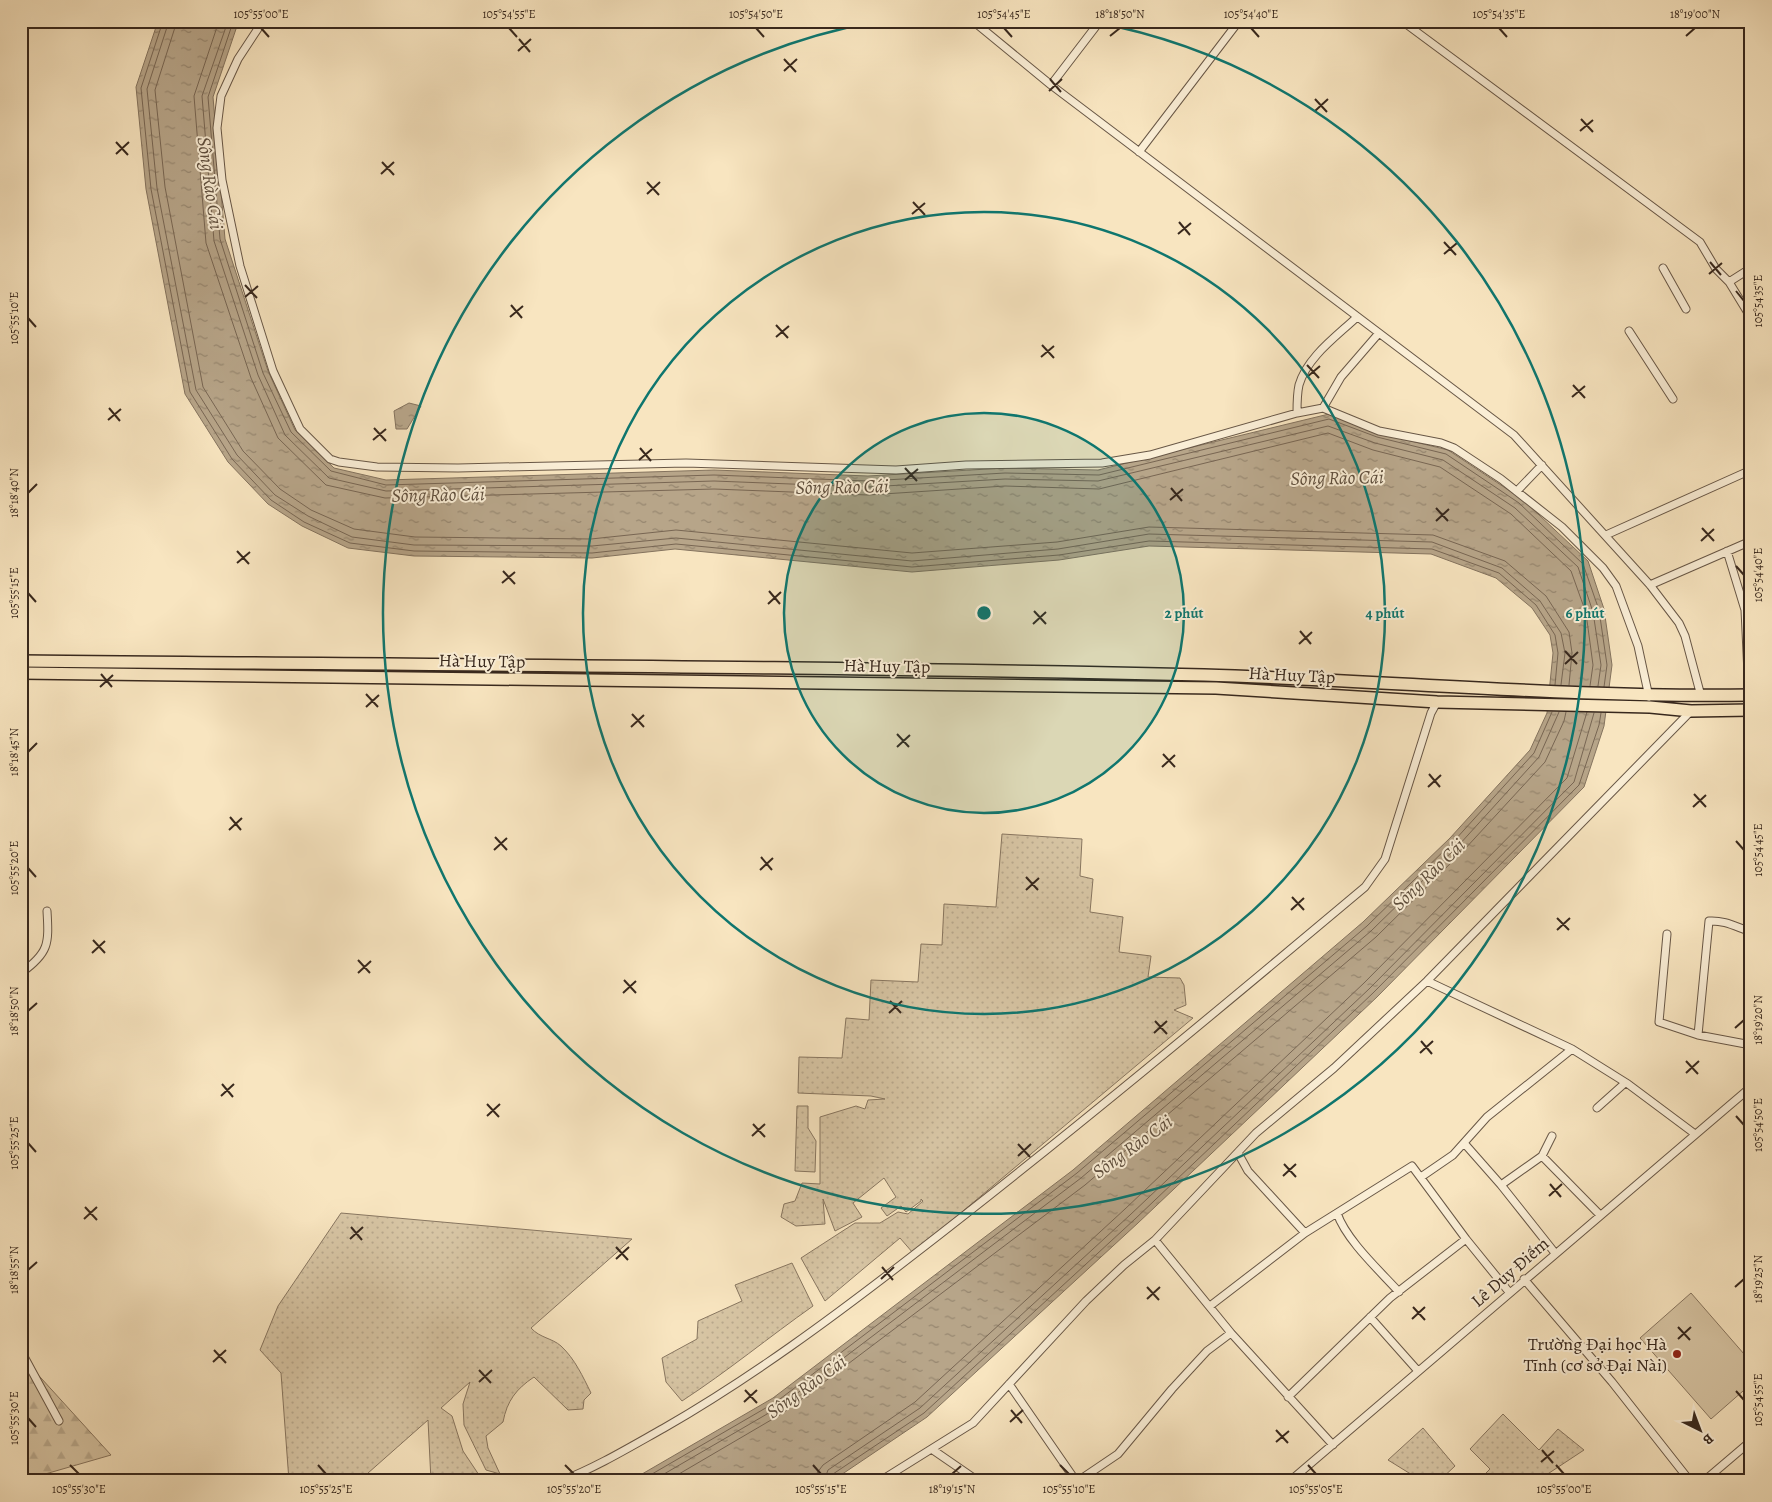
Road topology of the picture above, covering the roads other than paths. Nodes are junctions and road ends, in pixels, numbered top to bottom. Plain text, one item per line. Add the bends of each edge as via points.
1 (263, 21) edge
2 (973, 21) edge
3 (1100, 21) edge
4 (1238, 21) edge
5 (1402, 21) edge
6 (1051, 85) junction
7 (1139, 152) junction
8 (1663, 268) dead end
9 (1751, 268) edge
10 (1729, 282) junction
11 (1686, 308) dead end
12 (1357, 317) junction
13 (1751, 318) edge
14 (1629, 331) dead end
15 (1379, 333) junction
16 (1673, 399) dead end
17 (1323, 408) junction
18 (1297, 413) junction
19 (1542, 466) junction
20 (1751, 470) edge
21 (1517, 491) junction
22 (1606, 535) junction
23 (1751, 541) edge
24 (1727, 551) junction
25 (1650, 585) junction
26 (21, 661) edge
27 (21, 673) edge
28 (1648, 695) junction
29 (1750, 695) edge
30 (1701, 696) junction
31 (1437, 702) junction
32 (1650, 707) junction
33 (1751, 710) edge
34 (1692, 711) junction
35 (47, 911) dead end
36 (1751, 932) edge
37 (1667, 934) dead end
38 (21, 973) edge
39 (1427, 981) junction
40 (1698, 1035) junction
41 (1751, 1046) edge
42 (1572, 1048) junction
43 (1625, 1083) junction
44 (1751, 1087) edge
45 (1598, 1108) dead end
46 (1695, 1134) junction
47 (1552, 1136) dead end
48 (1464, 1143) junction
49 (1238, 1153) junction
50 (1542, 1156) junction
51 (1421, 1177) junction
52 (1501, 1184) junction
53 (1337, 1213) junction
54 (1600, 1214) junction
55 (1305, 1233) junction
56 (1466, 1238) junction
57 (1154, 1240) junction
58 (1555, 1253) junction
59 (1524, 1279) junction
60 (1399, 1292) junction
61 (1509, 1292) junction
62 (1210, 1306) junction
63 (1370, 1317) junction
64 (1231, 1333) junction
65 (21, 1351) edge
66 (1418, 1371) junction
67 (1010, 1384) junction
68 (1288, 1397) junction
69 (59, 1421) dead end
70 (1751, 1441) edge
71 (1333, 1445) junction
72 (933, 1450) junction
73 (560, 1481) edge
74 (880, 1481) edge
75 (978, 1481) edge
76 (1077, 1481) edge
77 (1290, 1481) edge
78 (1690, 1481) edge
79 (1704, 1481) edge

1 - 18 street via 238,59 221,96 217,128 222,180 240,266 273,370 300,429 330,459 377,467 458,468 686,462 896,470 1102,463 1150,455
2 - 6 street
3 - 6 street
4 - 7 street
5 - 10 street via 1700,242 1716,269
6 - 7 street
7 - 12 street
8 - 11 street
9 - 10 street
10 - 13 street
12 - 15 street
12 - 18 street via 1306,369 1299,386
14 - 16 street
15 - 17 street via 1341,377
15 - 19 street via 1514,435
17 - 18 street
17 - 21 street via 1379,431 1454,448
19 - 21 street
19 - 22 street
20 - 22 street
21 - 28 street via 1562,527 1613,581 1638,646
22 - 25 street
23 - 24 street
24 - 25 street
24 - 29 street via 1745,610
25 - 30 street via 1685,636
26 - 28 main road, Hà Huy Tập via 1208,675
27 - 31 main road, Hà Huy Tập via 1216,688
28 - 30 main road, Hà Huy Tập
28 - 32 street
29 - 30 main road, Hà Huy Tập
31 - 32 main road, Hà Huy Tập
31 - 73 street via 1385,859 1365,886 983,1202 763,1368 614,1456
32 - 34 main road, Hà Huy Tập
33 - 34 main road, Hà Huy Tập
34 - 39 street
35 - 38 street via 45,951 37,962
36 - 40 street via 1732,924 1709,921
37 - 40 street via 1659,1022
39 - 42 street
39 - 49 street via 1334,1068 1256,1133
40 - 41 street
42 - 43 street
42 - 48 street via 1486,1116
43 - 45 street
43 - 46 street
44 - 46 street, Lê Duy Điếm
46 - 54 street, Lê Duy Điếm
47 - 50 street
48 - 51 street via 1453,1155
48 - 52 street
49 - 55 street via 1248,1171
49 - 57 street
50 - 52 street
50 - 54 street
51 - 53 street via 1412,1166
51 - 56 street
52 - 58 street
53 - 55 street
53 - 60 street via 1343,1226
54 - 58 street, Lê Duy Điếm
55 - 62 street
56 - 60 street
56 - 61 street
57 - 62 street
57 - 67 street via 1086,1301
58 - 59 street, Lê Duy Điếm
59 - 61 street, Lê Duy Điếm
59 - 78 street via 1612,1382
60 - 63 street
61 - 66 street, Lê Duy Điếm
62 - 64 street
63 - 66 street
63 - 68 street
64 - 68 street
64 - 76 street via 1172,1388 1118,1454
65 - 69 street
66 - 71 street, Lê Duy Điếm
67 - 72 street via 973,1423
67 - 76 street
68 - 71 street
70 - 79 street
71 - 77 street, Lê Duy Điếm
72 - 74 street
72 - 75 street

